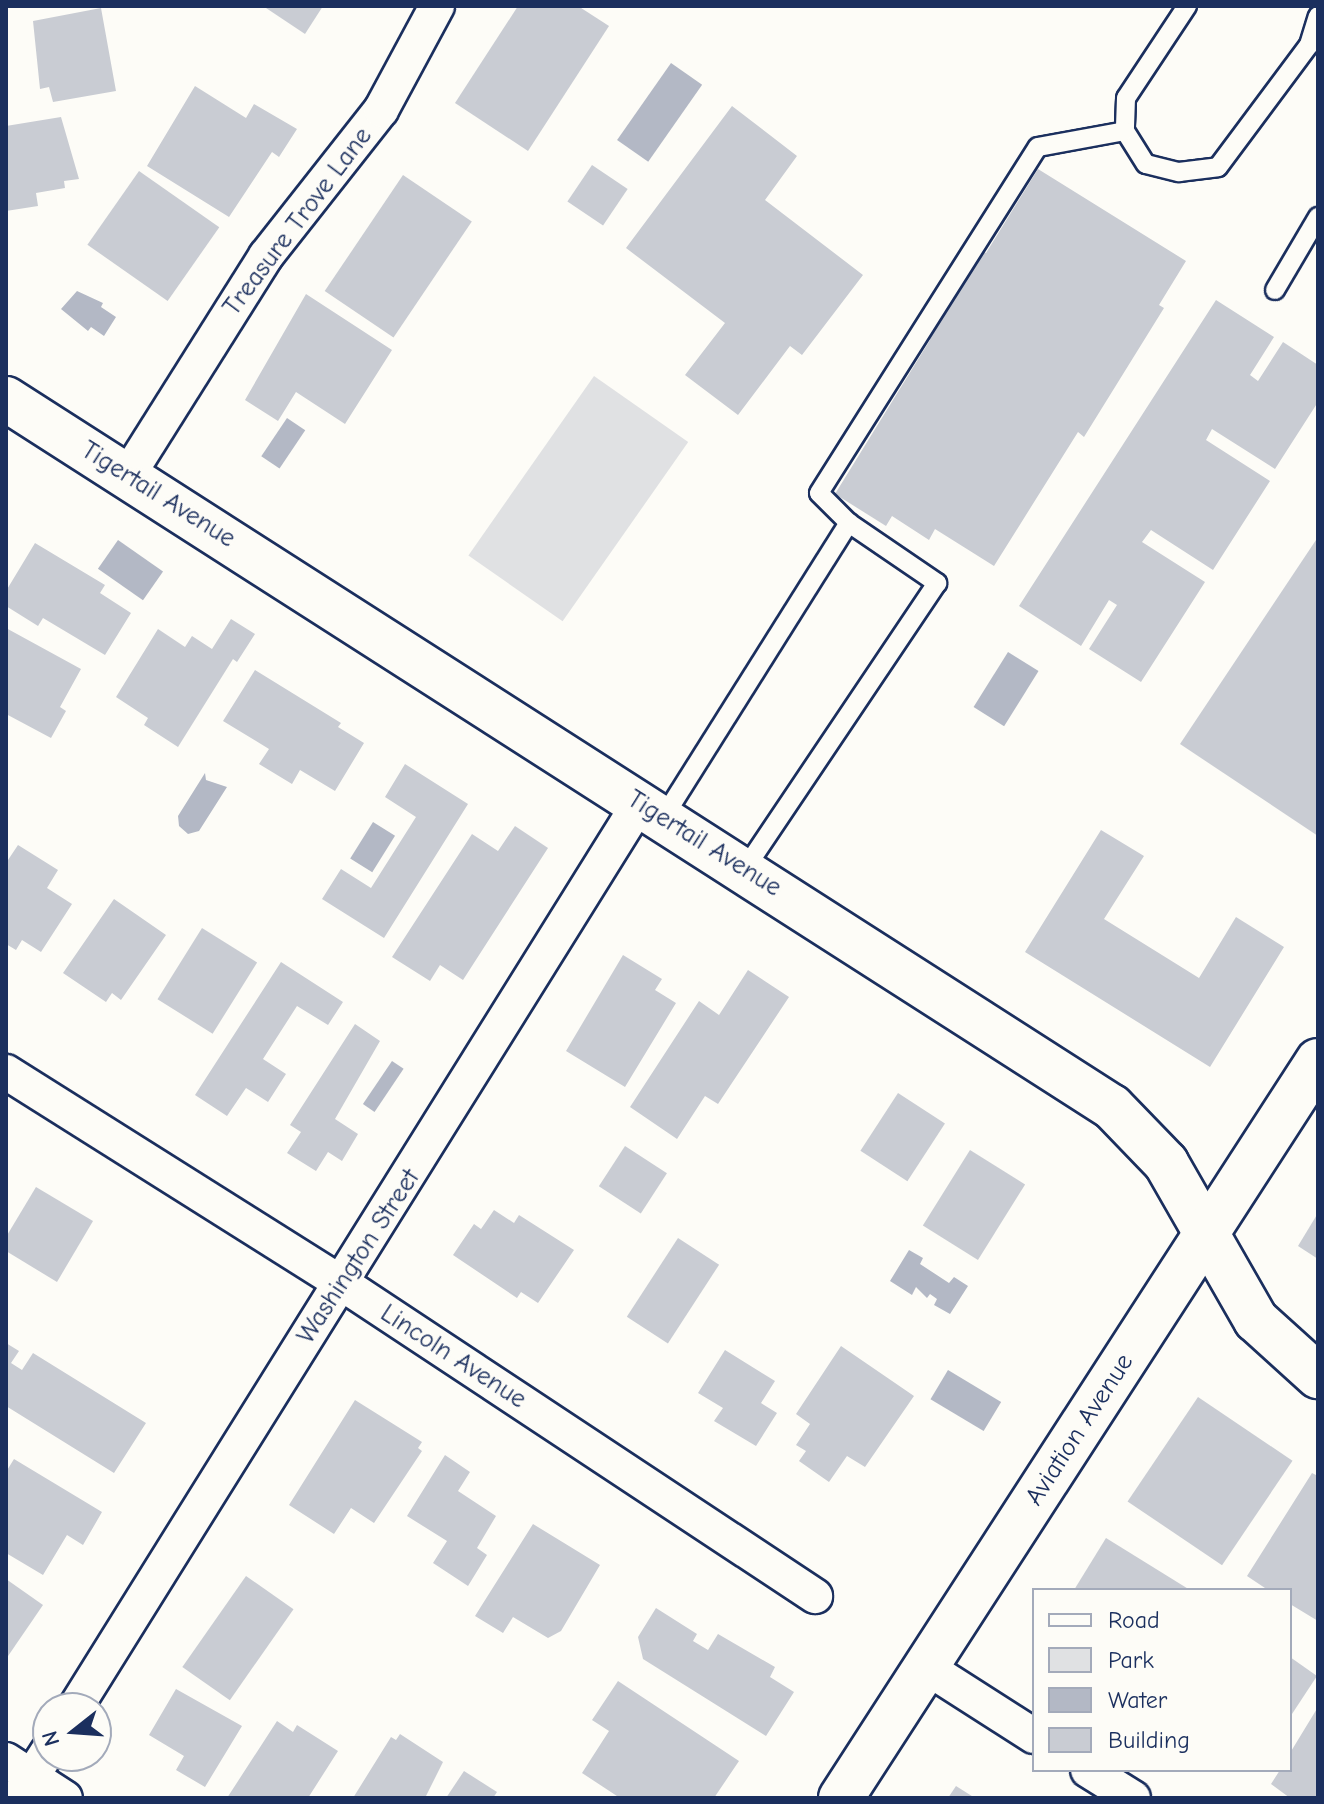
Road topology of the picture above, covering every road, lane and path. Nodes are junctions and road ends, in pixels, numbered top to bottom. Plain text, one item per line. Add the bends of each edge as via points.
1 (437, 6) edge
2 (1187, 6) edge
3 (1318, 16) edge
4 (1125, 131) junction
5 (1318, 217) edge
6 (1275, 290) dead end
7 (10, 410) edge
8 (128, 475) junction
9 (849, 523) junction
10 (651, 811) junction
11 (745, 869) junction
12 (1318, 1061) edge
13 (6, 1072) edge
14 (1206, 1236) junction
15 (343, 1284) junction
16 (1318, 1376) edge
17 (815, 1596) dead end
18 (926, 1667) junction
19 (85, 1692) edge
20 (1032, 1735) edge
21 (26, 1771) edge
22 (1091, 1772) edge
23 (65, 1798) edge
24 (841, 1798) edge
25 (1133, 1798) edge

1 - 8 street, Treasure Trove Lane via 381,110 266,256
2 - 4 lane via 1126,98
3 - 4 lane via 1309,45 1218,167 1179,172 1146,164
4 - 9 lane via 1038,147 819,493
5 - 6 lane
7 - 8 street, Tigertail Avenue
8 - 10 street, Tigertail Avenue
9 - 10 lane
9 - 11 lane via 937,583
10 - 11 street, Tigertail Avenue
10 - 15 street, Washington Street
11 - 14 street, Tigertail Avenue via 1112,1107 1166,1163
12 - 14 street, Aviation Avenue
13 - 15 street, Lincoln Avenue
14 - 16 street, Tigertail Avenue via 1256,1320
14 - 18 street, Aviation Avenue
15 - 17 street, Lincoln Avenue
15 - 19 street, Washington Street
18 - 20 street
18 - 24 street, Aviation Avenue
21 - 23 street
22 - 25 street

